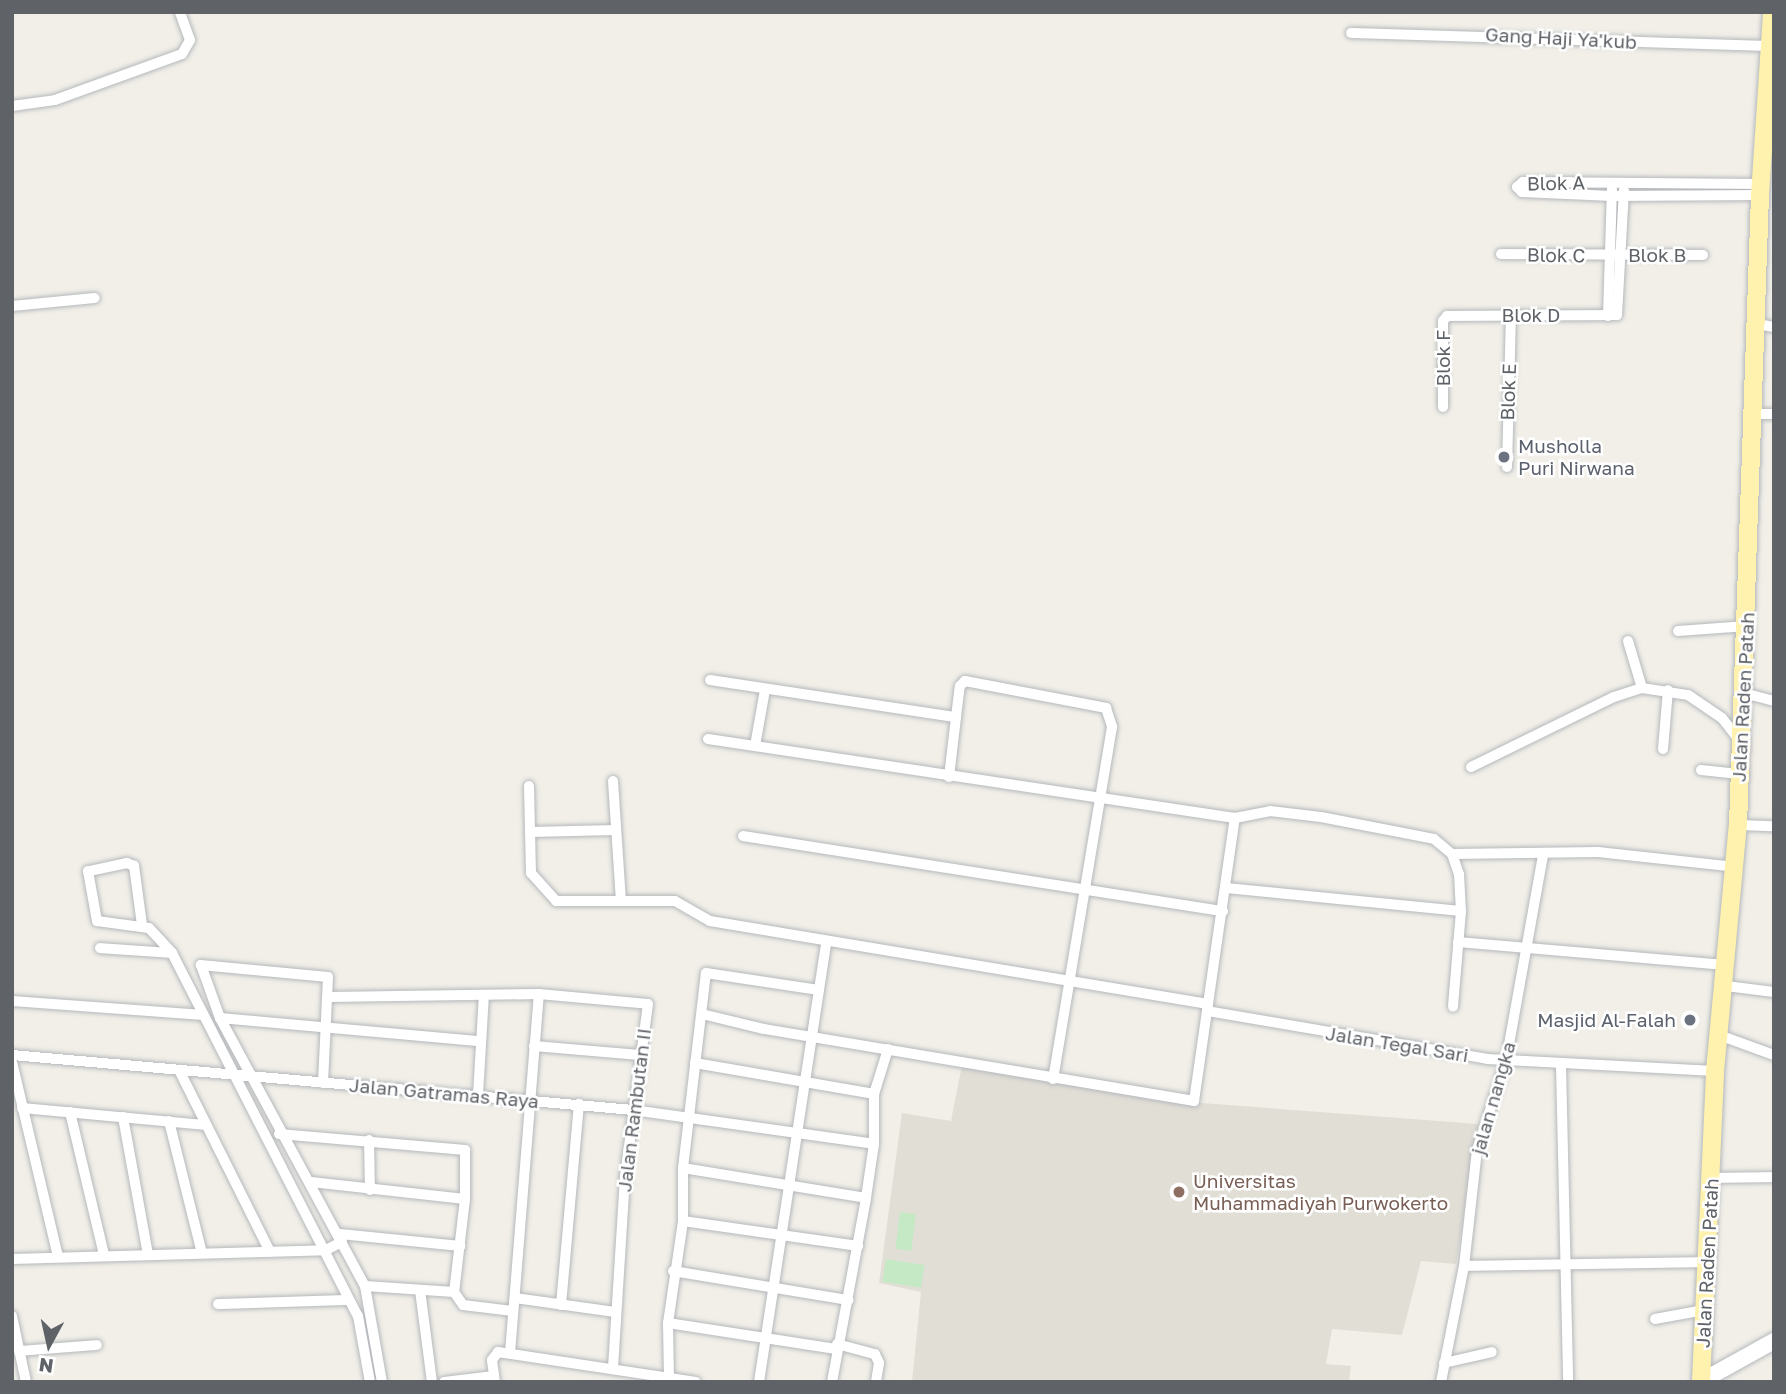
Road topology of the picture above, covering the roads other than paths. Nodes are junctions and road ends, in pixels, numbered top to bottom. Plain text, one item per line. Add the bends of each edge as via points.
1 (180, 12) edge
2 (1772, 12) edge
3 (1351, 33) dead end
4 (1771, 46) junction
5 (12, 106) edge
6 (1769, 159) edge
7 (1612, 183) junction
8 (1624, 189) junction
9 (1760, 190) junction
10 (1612, 196) junction
11 (1501, 254) dead end
12 (1616, 255) junction
13 (1703, 255) dead end
14 (95, 298) dead end
15 (12, 306) edge
16 (1453, 314) joint
17 (1511, 316) junction
18 (1765, 325) edge
19 (1443, 407) dead end
20 (1755, 414) junction
21 (1774, 414) edge
22 (1507, 467) dead end
23 (1746, 625) junction
24 (1678, 631) dead end
25 (1628, 641) dead end
26 (710, 680) dead end
27 (1642, 688) junction
28 (765, 690) junction
29 (1744, 694) junction
30 (1666, 696) junction
31 (1774, 701) edge
32 (956, 717) junction
33 (708, 739) dead end
34 (1740, 741) junction
35 (755, 746) junction
36 (1663, 749) dead end
37 (1471, 767) dead end
38 (1702, 770) dead end
39 (1732, 773) junction
40 (949, 777) junction
41 (613, 781) dead end
42 (529, 786) dead end
43 (1099, 797) junction
44 (1234, 818) junction
45 (1738, 825) junction
46 (1774, 826) edge
47 (617, 830) junction
48 (530, 832) junction
49 (743, 836) dead end
50 (1452, 854) junction
51 (1542, 856) junction
52 (1732, 866) junction
53 (1087, 888) junction
54 (1226, 888) junction
55 (621, 901) junction
56 (1223, 911) junction
57 (1461, 912) junction
58 (142, 925) junction
59 (827, 942) junction
60 (1458, 942) junction
61 (100, 948) dead end
62 (1526, 948) junction
63 (172, 953) junction
64 (1721, 964) junction
65 (1070, 984) junction
66 (1726, 986) junction
67 (819, 990) junction
68 (1774, 992) edge
69 (539, 994) junction
70 (484, 995) junction
71 (328, 997) junction
72 (12, 1001) edge
73 (1207, 1007) junction
74 (1453, 1007) dead end
75 (702, 1013) junction
76 (203, 1015) junction
77 (220, 1018) junction
78 (326, 1028) junction
79 (1719, 1035) junction
80 (812, 1036) junction
81 (480, 1041) junction
82 (534, 1046) junction
83 (888, 1049) junction
84 (12, 1055) edge
85 (640, 1055) junction
86 (1774, 1055) edge
87 (1506, 1061) junction
88 (12, 1062) edge
89 (695, 1063) junction
90 (1561, 1065) junction
91 (179, 1070) junction
92 (1715, 1072) junction
93 (233, 1076) junction
94 (251, 1077) junction
95 (1053, 1079) junction
96 (805, 1081) junction
97 (323, 1083) junction
98 (874, 1094) junction
99 (478, 1095) junction
100 (530, 1100) junction
101 (579, 1104) junction
102 (22, 1108) junction
103 (634, 1110) junction
104 (70, 1112) junction
105 (123, 1117) junction
106 (689, 1117) junction
107 (169, 1121) junction
108 (204, 1125) junction
109 (279, 1134) junction
110 (797, 1134) junction
111 (369, 1140) junction
112 (874, 1144) junction
113 (682, 1167) junction
114 (1774, 1177) edge
115 (1712, 1178) junction
116 (311, 1182) junction
117 (789, 1186) junction
118 (370, 1190) junction
119 (866, 1198) junction
120 (465, 1199) junction
121 (683, 1221) junction
122 (781, 1234) junction
123 (341, 1238) junction
124 (460, 1245) junction
125 (858, 1246) junction
126 (326, 1250) junction
127 (271, 1252) junction
128 (148, 1254) junction
129 (202, 1254) junction
130 (104, 1255) junction
131 (58, 1257) junction
132 (12, 1259) edge
133 (1562, 1262) junction
134 (1707, 1262) junction
135 (1464, 1266) junction
136 (673, 1271) junction
137 (365, 1286) junction
138 (773, 1286) junction
139 (420, 1290) junction
140 (454, 1292) junction
141 (515, 1298) junction
142 (348, 1300) junction
143 (849, 1300) junction
144 (218, 1304) dead end
145 (561, 1305) junction
146 (513, 1311) junction
147 (1704, 1311) junction
148 (615, 1312) junction
149 (12, 1316) edge
150 (1655, 1319) dead end
151 (668, 1323) junction
152 (766, 1337) junction
153 (1774, 1342) edge
154 (97, 1345) dead end
155 (836, 1347) junction
156 (19, 1351) junction
157 (1492, 1352) dead end
158 (510, 1353) junction
159 (1444, 1363) junction
160 (613, 1369) junction
161 (669, 1377) junction
162 (649, 1378) edge
163 (495, 1379) edge
164 (26, 1382) edge
165 (370, 1382) edge
166 (382, 1382) edge
167 (432, 1382) edge
168 (444, 1382) edge
169 (696, 1382) edge
170 (759, 1382) edge
171 (832, 1382) edge
172 (876, 1382) edge
173 (1441, 1382) edge
174 (1568, 1382) edge
175 (1701, 1382) edge

1 - 5 street via 190,40 182,54 55,100
2 - 4 main road, Jalan Raden Patah
3 - 4 street, Gang Haji Ya'kub
4 - 6 main road, Jalan Raden Patah
6 - 9 main road, Jalan Raden Patah
7 - 8 street, Blok A
7 - 10 street
7 - 10 street, Blok A via 1523,182 1517,187 1522,192
8 - 9 street, Blok A
8 - 10 street, Blok A
8 - 12 street
9 - 18 main road, Jalan Raden Patah
10 - 12 street
11 - 12 street, Blok C
12 - 13 street, Blok B
12 - 17 street, Blok D via 1608,316
14 - 15 street
16 - 17 street, Blok D
16 - 19 street, Blok F via 1443,321
17 - 22 street, Blok E
18 - 20 main road, Jalan Raden Patah
20 - 21 street
20 - 23 main road, Jalan Raden Patah
23 - 24 street
23 - 29 main road, Jalan Raden Patah
25 - 27 street
26 - 28 street
27 - 30 street
27 - 37 street via 1614,697
28 - 32 street
28 - 35 street
29 - 31 street
29 - 34 main road, Jalan Raden Patah
30 - 34 street via 1706,705
30 - 36 street
32 - 40 street
32 - 43 street via 960,686 965,681 1106,708 1112,727
33 - 35 street
34 - 39 main road, Jalan Raden Patah
35 - 40 street
38 - 39 street
39 - 45 main road, Jalan Raden Patah
40 - 43 street
41 - 47 street
42 - 48 street, Jalan Tegal Sari
43 - 44 street
43 - 53 street
44 - 50 street via 1270,811 1321,817 1434,839
44 - 54 street
45 - 46 street
45 - 52 main road, Jalan Raden Patah
47 - 48 street
47 - 55 street
48 - 55 street, Jalan Tegal Sari via 531,873 556,901
49 - 53 street
50 - 51 street
50 - 57 street via 1459,874
51 - 52 street via 1598,852
51 - 62 street, jalan nangka
52 - 64 main road, Jalan Raden Patah
53 - 56 street
53 - 65 street
54 - 56 street
54 - 57 street
55 - 59 street, Jalan Tegal Sari via 675,901 710,921
56 - 73 street
57 - 60 street
58 - 58 street via 134,866 127,863 88,871 97,921
58 - 63 street
59 - 65 street, Jalan Tegal Sari
59 - 67 street
60 - 62 street
60 - 74 street
61 - 63 street
62 - 64 street
62 - 87 street, jalan nangka
63 - 76 street
64 - 66 main road, Jalan Raden Patah
65 - 73 street, Jalan Tegal Sari
65 - 95 street
66 - 68 street
66 - 79 main road, Jalan Raden Patah
67 - 75 street via 709,970
67 - 80 street
69 - 70 street, Jalan Rambutan II
69 - 82 street
69 - 85 street, Jalan Rambutan II via 648,1004
70 - 71 street, Jalan Rambutan II
70 - 81 street
71 - 77 street via 328,978 321,975 205,963 200,974
71 - 78 street
72 - 76 street
73 - 87 street, Jalan Tegal Sari
73 - 95 street via 1194,1101
75 - 80 street
75 - 89 street
76 - 93 street
77 - 78 street
77 - 94 street
78 - 81 street
78 - 97 street
79 - 86 street
79 - 92 main road, Jalan Raden Patah
80 - 83 street
80 - 96 street
81 - 99 street
82 - 85 street
82 - 100 street
83 - 95 street
83 - 98 street
84 - 91 street, Jalan Gatramas Raya
85 - 103 street, Jalan Rambutan II
87 - 90 street, Jalan Tegal Sari
87 - 135 street, jalan nangka via 1479,1137
88 - 102 street
89 - 96 street
89 - 106 street
90 - 92 street, Jalan Tegal Sari
90 - 133 street
91 - 93 street, Jalan Gatramas Raya
91 - 108 street
92 - 115 main road, Jalan Raden Patah
93 - 94 street, Jalan Gatramas Raya
93 - 126 street
94 - 97 street, Jalan Gatramas Raya
94 - 109 street
96 - 98 street
96 - 110 street
97 - 99 street, Jalan Gatramas Raya
98 - 112 street
99 - 100 street, Jalan Gatramas Raya
100 - 101 street, Jalan Gatramas Raya
100 - 141 street
101 - 103 street, Jalan Gatramas Raya
101 - 145 street
102 - 104 street
102 - 131 street
103 - 106 street, Jalan Gatramas Raya
103 - 148 street, Jalan Rambutan II
104 - 105 street
104 - 130 street
105 - 107 street
105 - 128 street
106 - 110 street, Jalan Gatramas Raya
106 - 113 street
107 - 108 street
107 - 129 street
108 - 127 street
109 - 111 street
109 - 116 street
110 - 112 street, Jalan Gatramas Raya
110 - 117 street
111 - 118 street
111 - 120 street via 461,1147 466,1154
112 - 119 street
113 - 117 street
113 - 121 street
114 - 115 street
115 - 134 main road, Jalan Raden Patah
116 - 118 street
116 - 123 street
117 - 119 street
117 - 122 street
118 - 120 street
119 - 125 street
120 - 124 street
121 - 122 street
121 - 136 street
122 - 125 street
122 - 138 street
123 - 124 street
123 - 126 street
123 - 137 street
124 - 140 street
125 - 143 street
126 - 127 street
126 - 142 street
127 - 129 street
128 - 129 street
128 - 130 street
130 - 131 street
131 - 132 street
133 - 134 street
133 - 135 street
133 - 174 street
134 - 147 main road, Jalan Raden Patah
135 - 159 street, jalan nangka
136 - 138 street
136 - 151 street
137 - 139 street
137 - 166 street
138 - 143 street
138 - 152 street
139 - 140 street
139 - 167 street
140 - 146 street via 463,1305
141 - 145 street
141 - 146 street
142 - 144 street
142 - 165 street via 358,1316
143 - 155 street
145 - 148 street
146 - 158 street
147 - 150 street
147 - 175 main road, Jalan Raden Patah
148 - 160 street, Jalan Rambutan II
149 - 156 street
151 - 152 street
151 - 161 street
152 - 155 street
152 - 170 street
153 - 175 main road
154 - 156 street
155 - 171 street
155 - 172 street via 875,1354 879,1363
156 - 164 street
157 - 159 street
158 - 160 street
158 - 163 street via 493,1355
159 - 173 street, jalan nangka
160 - 162 street
161 - 162 street
161 - 169 street
163 - 168 street

